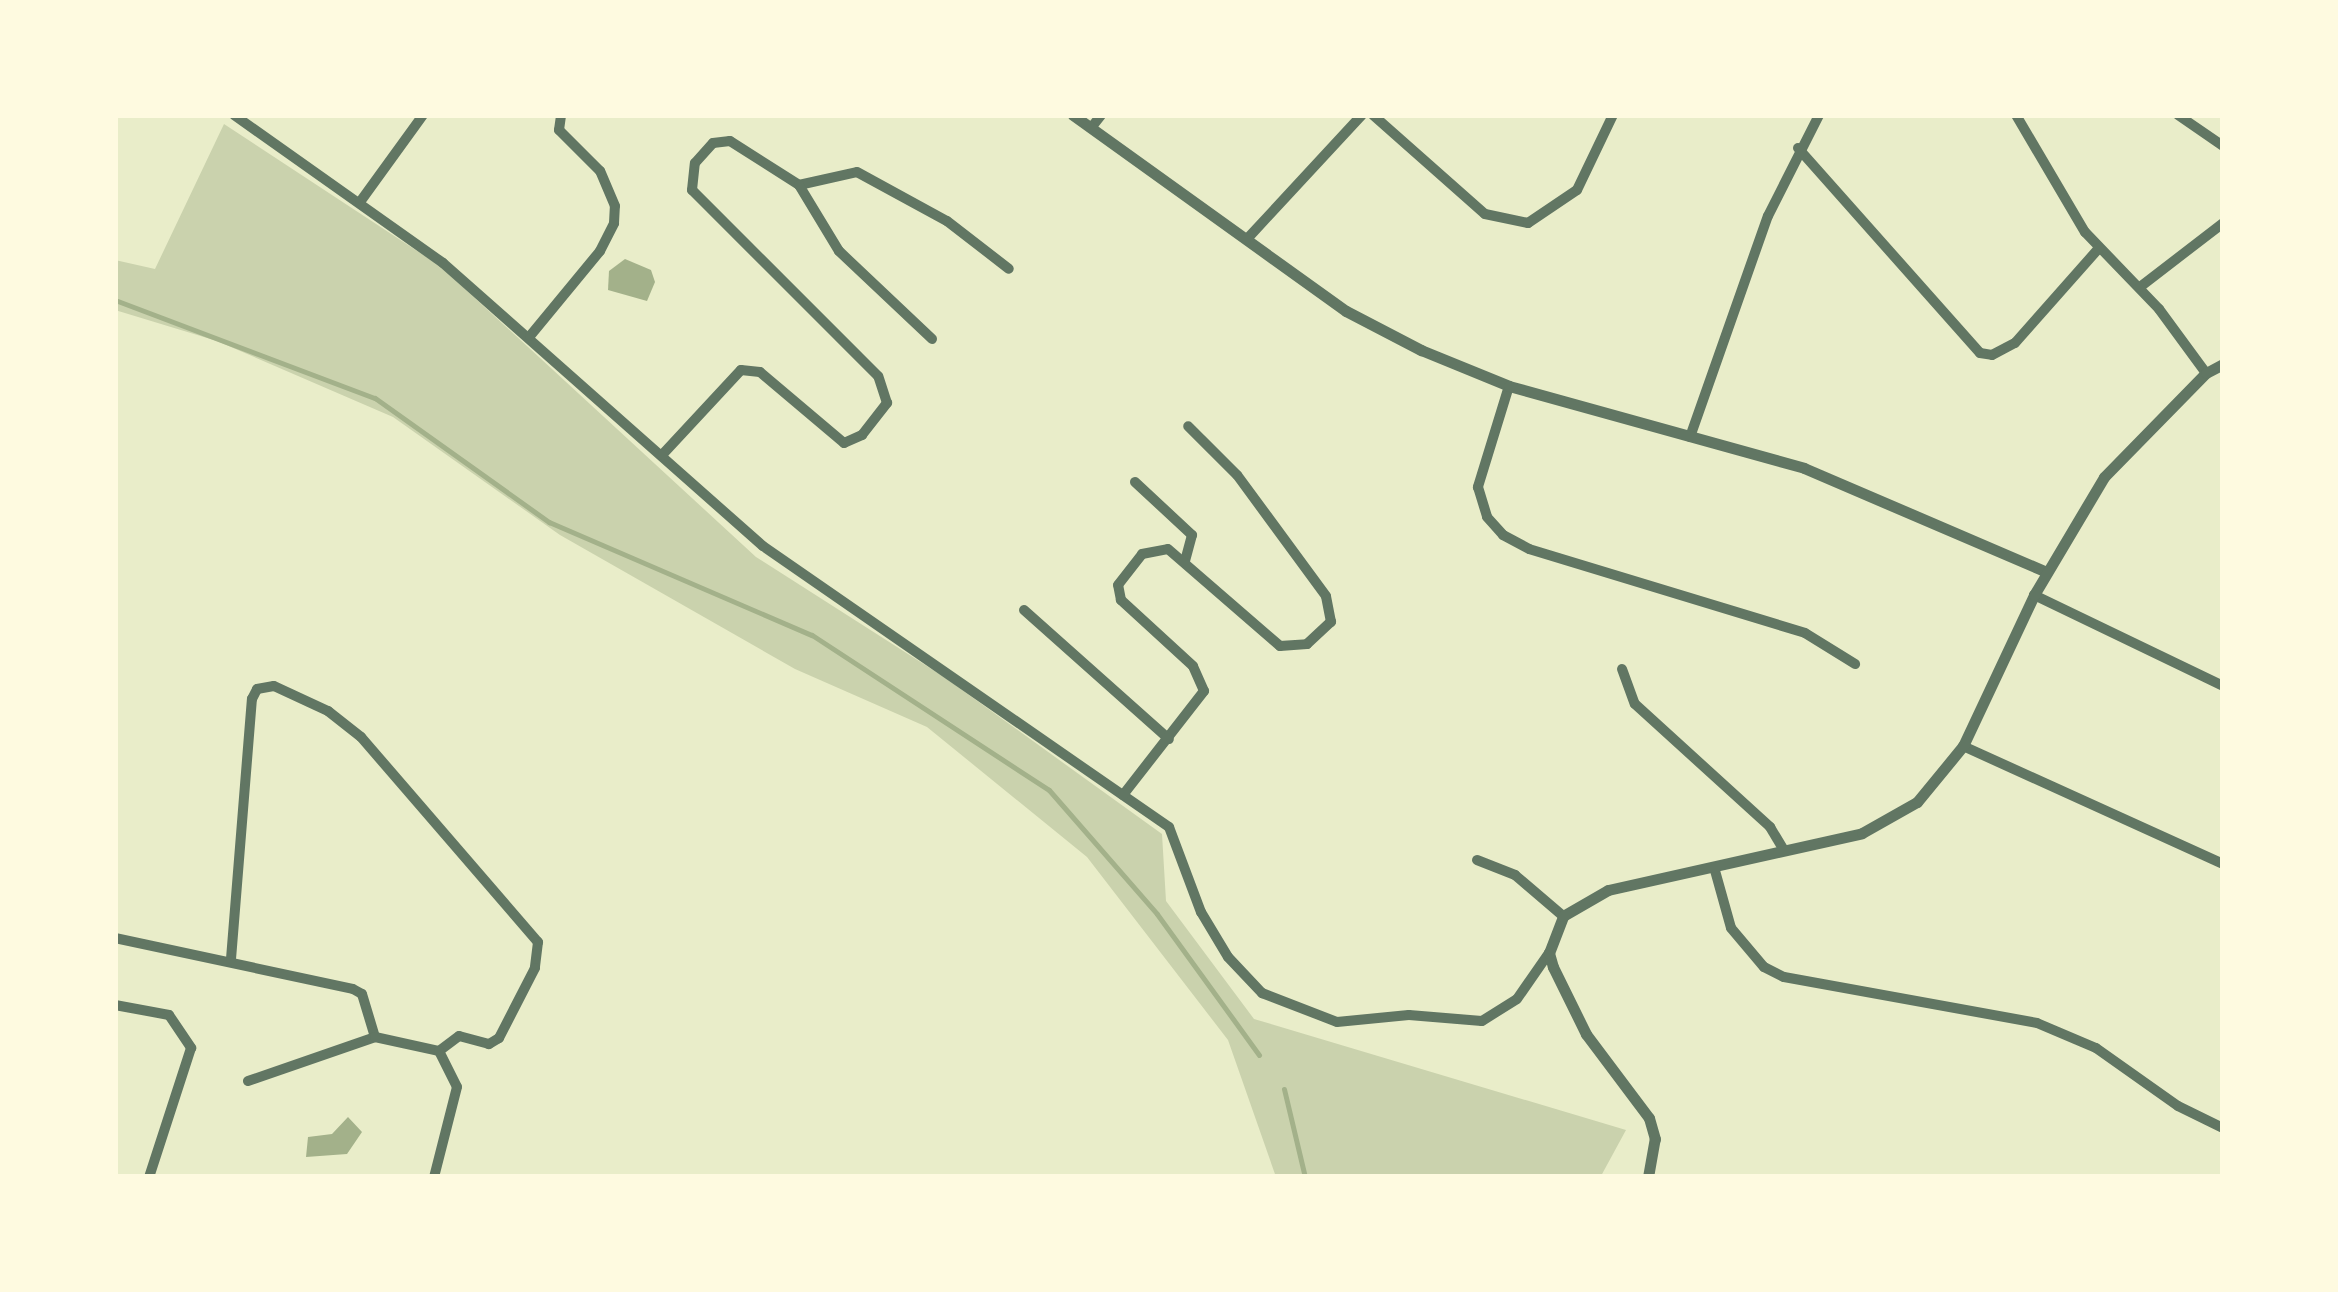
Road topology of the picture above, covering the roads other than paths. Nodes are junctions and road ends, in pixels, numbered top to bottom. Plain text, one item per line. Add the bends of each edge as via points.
1 (234, 115) edge
2 (423, 115) edge
3 (561, 115) edge
4 (1073, 115) edge
5 (1101, 115) edge
6 (1362, 115) edge
7 (1373, 115) edge
8 (1613, 115) edge
9 (1819, 115) edge
10 (2016, 115) edge
11 (2178, 115) edge
12 (1091, 128) junction
13 (2223, 146) edge
14 (1798, 148) junction
15 (799, 185) junction
16 (360, 202) junction
17 (2223, 223) edge
18 (1247, 239) junction
19 (2099, 248) junction
20 (1009, 269) dead end
21 (2140, 287) junction
22 (530, 336) junction
23 (932, 339) dead end
24 (2223, 364) edge
25 (2206, 373) junction
26 (1509, 386) junction
27 (1188, 426) dead end
28 (1690, 436) junction
29 (662, 454) junction
30 (1135, 482) dead end
31 (1185, 561) junction
32 (2047, 572) junction
33 (2034, 595) junction
34 (1024, 610) dead end
35 (1855, 664) dead end
36 (1622, 669) dead end
37 (2223, 686) edge
38 (1168, 738) junction
39 (1963, 746) junction
40 (1122, 795) junction
41 (1784, 850) junction
42 (1477, 860) dead end
43 (2223, 864) edge
44 (1714, 867) junction
45 (1563, 916) junction
46 (115, 938) edge
47 (1549, 953) junction
48 (230, 959) junction
49 (115, 1005) edge
50 (375, 1037) junction
51 (440, 1051) junction
52 (248, 1081) dead end
53 (2223, 1128) edge
54 (149, 1177) edge
55 (434, 1177) edge
56 (1648, 1177) edge

1 - 16 street
2 - 16 street
3 - 22 street via 559,130 600,171 614,223 600,251
4 - 12 street
5 - 12 street
6 - 18 street
7 - 8 street via 1485,214 1528,223 1577,190
9 - 14 street
10 - 19 street via 2064,203
11 - 13 street
12 - 18 street
14 - 19 street via 1980,352 1992,355 2015,343
14 - 28 street
15 - 20 street via 857,172 947,222
15 - 23 street via 828,239
15 - 29 street via 721,140 695,163 689,181 697,197 878,376 888,396 882,412 862,435 844,443 760,372 741,370
16 - 22 street
17 - 21 street
18 - 26 street via 1380,330
19 - 21 street
21 - 25 street
22 - 29 street
24 - 25 street
25 - 32 street via 2110,470
26 - 28 street
26 - 35 street via 1478,487 1487,517 1502,534 1529,549 1805,633
27 - 31 street via 1326,596 1331,622 1307,644 1280,646
28 - 32 street via 1804,468
29 - 40 street via 793,568
30 - 31 street via 1192,535
31 - 38 street via 1155,547 1118,584 1121,600 1203,682 1199,702
32 - 33 street
33 - 37 street
33 - 39 street
34 - 38 street
36 - 41 street via 1635,704 1770,827
38 - 40 street
39 - 41 street via 1935,785 1895,818 1862,833
39 - 43 street
40 - 47 street via 1174,832 1202,912 1246,978 1315,1017 1493,1018 1517,999
41 - 44 street
42 - 45 street via 1515,875
44 - 45 street via 1608,890
44 - 53 street via 1731,928 1764,967 1784,977 2037,1023 2096,1048 2178,1106
45 - 47 street
46 - 48 street
47 - 56 street via 1586,1034 1648,1118 1655,1139
48 - 50 street via 353,988 362,994
48 - 51 street via 252,699 257,689 274,686 328,711 386,760 538,942 534,968 499,1038 489,1044 459,1036
49 - 54 street via 169,1015 190,1048
50 - 51 street
50 - 52 street
51 - 55 street via 457,1087

